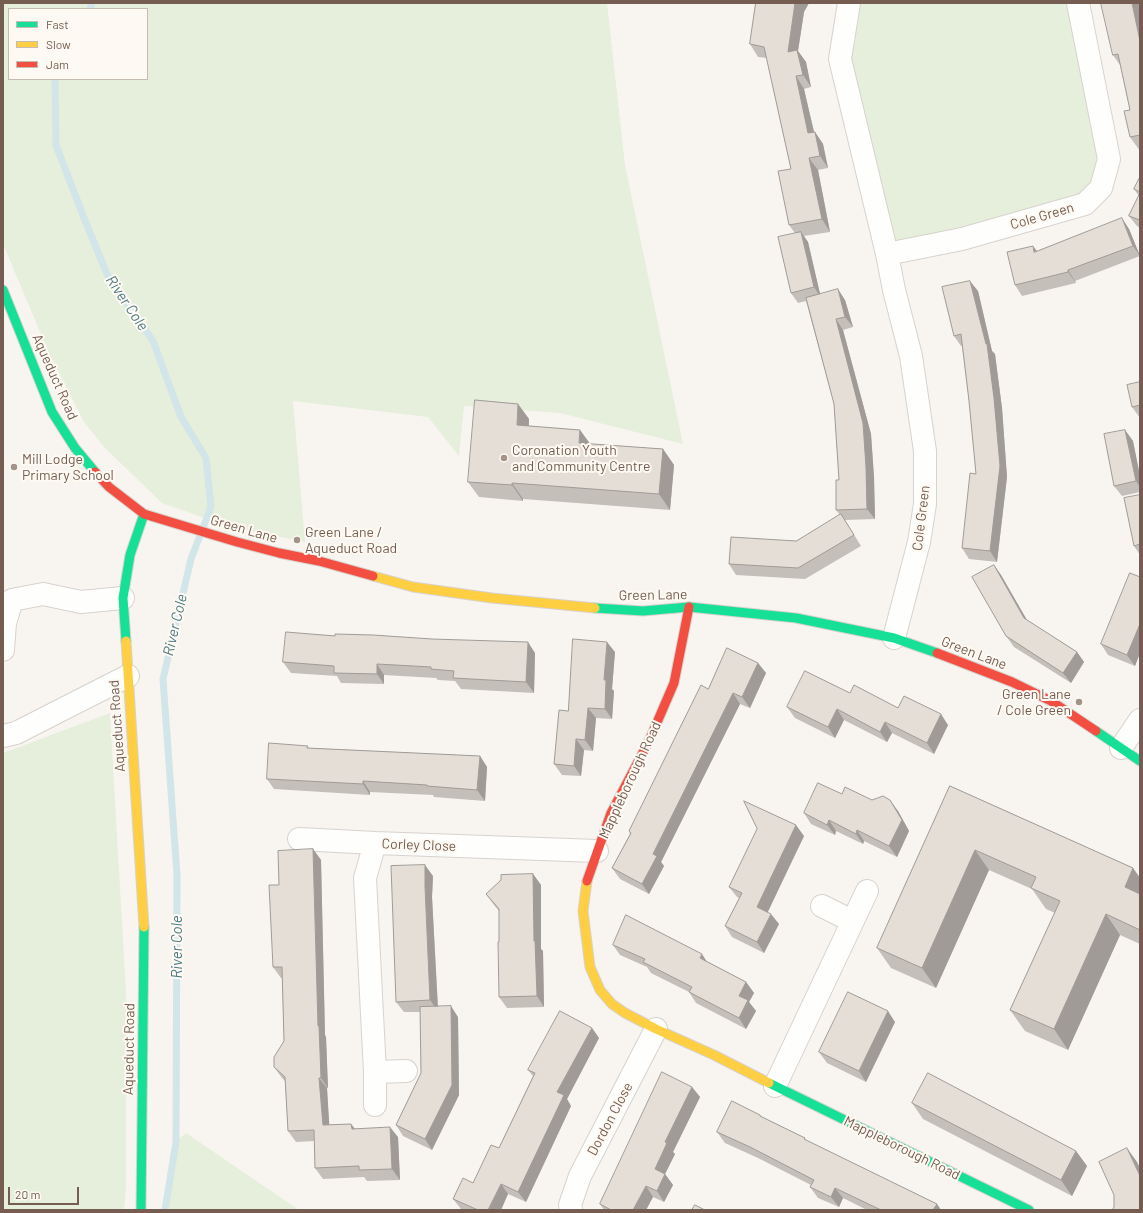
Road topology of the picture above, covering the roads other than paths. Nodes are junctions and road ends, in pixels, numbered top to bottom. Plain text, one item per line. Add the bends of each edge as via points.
1 (849, 3) edge
2 (1078, 3) edge
3 (887, 254) junction
4 (3, 290) edge
5 (144, 514) junction
6 (123, 598) junction
7 (690, 607) junction
8 (894, 638) junction
9 (3, 650) edge
10 (128, 676) junction
11 (1140, 720) edge
12 (3, 736) edge
13 (1121, 748) junction
14 (1140, 762) edge
15 (299, 839) dead end
16 (375, 843) junction
17 (596, 851) junction
18 (867, 891) dead end
19 (822, 906) dead end
20 (852, 921) junction
21 (656, 1029) junction
22 (406, 1071) dead end
23 (375, 1072) junction
24 (775, 1086) junction
25 (375, 1105) dead end
26 (141, 1210) edge
27 (571, 1210) edge
28 (1029, 1210) edge

1 - 3 street, Cole Green via 840,59
2 - 3 street, Cole Green via 1109,159 1101,188 1085,204 962,239
3 - 8 street, Cole Green via 911,356 925,451 925,504 919,542
4 - 5 street, Aqueduct Road via 52,412 79,453 104,482
5 - 6 street, Aqueduct Road via 130,555
5 - 7 street, Green Lane via 237,542 413,587 602,609 643,611
6 - 9 street via 81,602 43,594 12,600 5,623
6 - 10 street, Aqueduct Road
7 - 8 street, Green Lane via 796,618
7 - 17 street, Mappleborough Road via 674,683 649,741 611,813
8 - 13 street, Green Lane via 1012,682 1051,701
10 - 12 street via 16,733
10 - 26 street, Aqueduct Road via 144,931
11 - 13 street
13 - 14 street, Green Lane
15 - 16 street
16 - 17 street, Corley Close
16 - 23 street, Corley Close via 366,878
17 - 21 street, Mappleborough Road via 587,879 583,911 590,967 600,990 612,1004 625,1014
18 - 20 street
19 - 20 street
20 - 24 street
21 - 24 street, Mappleborough Road
21 - 27 street, Dordon Close via 580,1176 570,1205
22 - 23 street
23 - 25 street, Corley Close
24 - 28 street, Mappleborough Road

